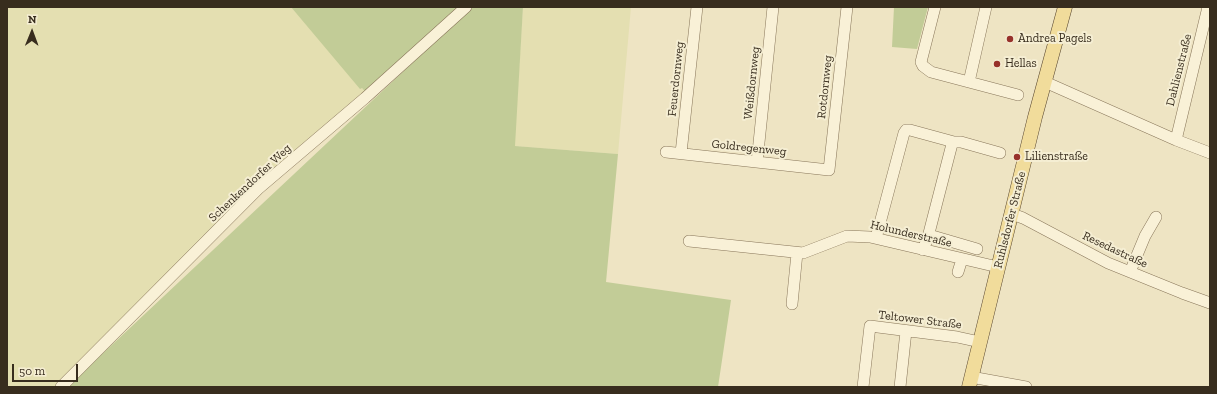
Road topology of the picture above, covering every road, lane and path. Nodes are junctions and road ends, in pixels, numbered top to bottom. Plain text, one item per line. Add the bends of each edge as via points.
1 (466, 7) edge
2 (697, 7) edge
3 (773, 7) edge
4 (848, 7) edge
5 (935, 7) edge
6 (986, 7) edge
7 (1065, 7) edge
8 (1208, 7) edge
9 (969, 82) junction
10 (1045, 82) junction
11 (1018, 96) dead end
12 (1176, 140) junction
13 (954, 142) junction
14 (666, 152) dead end
15 (1000, 153) dead end
16 (1210, 153) edge
17 (680, 154) junction
18 (757, 162) junction
19 (829, 170) joint
20 (1012, 214) junction
21 (1156, 217) dead end
22 (929, 235) junction
23 (876, 238) junction
24 (689, 241) dead end
25 (977, 249) dead end
26 (923, 250) junction
27 (797, 253) junction
28 (962, 259) junction
29 (998, 267) junction
30 (958, 272) dead end
31 (1130, 272) junction
32 (1210, 303) edge
33 (792, 304) dead end
34 (906, 331) junction
35 (980, 342) junction
36 (970, 382) edge
37 (61, 387) edge
38 (863, 387) edge
39 (900, 387) edge
40 (1026, 387) edge

1 - 37 street, Schenkendorfer Weg via 258,189
2 - 17 street, Feuerdornweg
3 - 18 street, Weißdornweg
4 - 19 street, Rotdornweg
5 - 9 street via 921,62 926,70
6 - 9 street
7 - 10 main road, Ruhlsdorfer Straße
8 - 12 street, Dahlienstraße
9 - 11 street
10 - 12 street
10 - 20 main road, Ruhlsdorfer Straße
12 - 16 street
13 - 15 street
13 - 22 street
13 - 23 street via 906,130
14 - 17 street, Goldregenweg
17 - 18 street, Goldregenweg
18 - 19 street, Goldregenweg
20 - 29 main road, Ruhlsdorfer Straße
20 - 31 street, Resedastraße
21 - 31 street
22 - 25 street
22 - 26 street
23 - 26 street, Holunderstraße
23 - 27 street, Holunderstraße via 847,236
24 - 27 street, Holunderstraße
26 - 28 street, Holunderstraße
27 - 33 street
28 - 29 street, Holunderstraße
28 - 30 street
29 - 35 main road, Ruhlsdorfer Straße
31 - 32 street, Resedastraße
34 - 35 street, Teltower Straße
34 - 38 street, Teltower Straße via 870,326
34 - 39 street
35 - 36 main road, Ruhlsdorfer Straße
36 - 40 street

